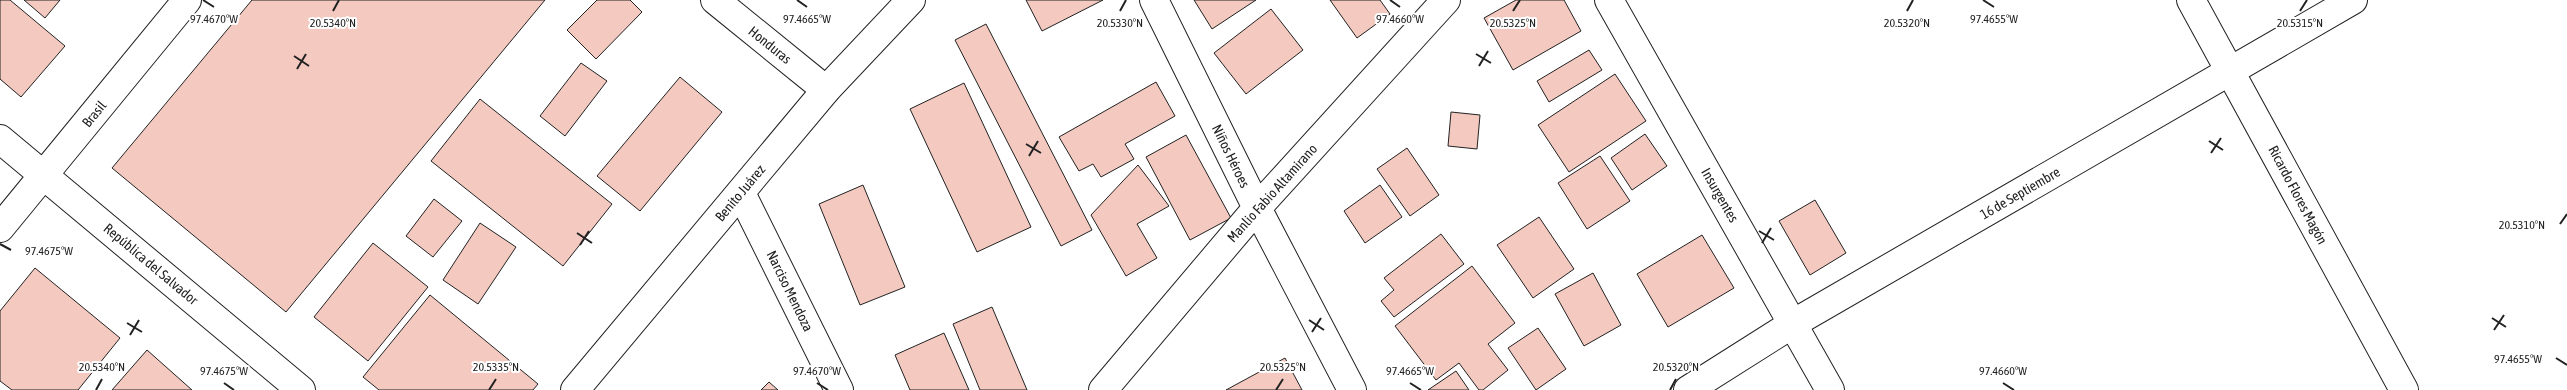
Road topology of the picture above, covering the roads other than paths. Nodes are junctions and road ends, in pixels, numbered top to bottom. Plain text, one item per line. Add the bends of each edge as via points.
1 (187, 0) edge
2 (715, 0) edge
3 (911, 0) edge
4 (1154, 0) edge
5 (1446, 0) edge
6 (1608, 0) edge
7 (2191, 0) edge
8 (2353, 0) edge
9 (2232, 72) junction
10 (826, 90) junction
11 (0, 139) edge
12 (44, 175) junction
13 (741, 193) junction
14 (1257, 208) junction
15 (0, 228) edge
16 (1794, 323) junction
17 (301, 390) edge
18 (575, 390) edge
19 (839, 390) edge
20 (1103, 390) edge
21 (1352, 390) edge
22 (1688, 390) edge
23 (1830, 390) edge
24 (2404, 390) edge

1 - 12 street, Brasil
2 - 10 street, Honduras
3 - 10 street, Benito Juárez
4 - 14 street, Niños Héroes
5 - 14 street, Manlio Fabio Altamirano
6 - 16 street, Insurgentes
7 - 9 street, Ricardo Flores Magón
8 - 9 street, 16 de Septiembre
9 - 16 street, 16 de Septiembre
9 - 24 street, Ricardo Flores Magón
10 - 13 street, Benito Juárez
11 - 12 street, República del Salvador
12 - 15 street, Brasil
12 - 17 street, República del Salvador
13 - 18 street, Benito Juárez
13 - 19 street, Narciso Mendoza
14 - 20 street, Manlio Fabio Altamirano
14 - 21 street, Niños Héroes
16 - 22 street, 16 de Septiembre
16 - 23 street, Insurgentes

